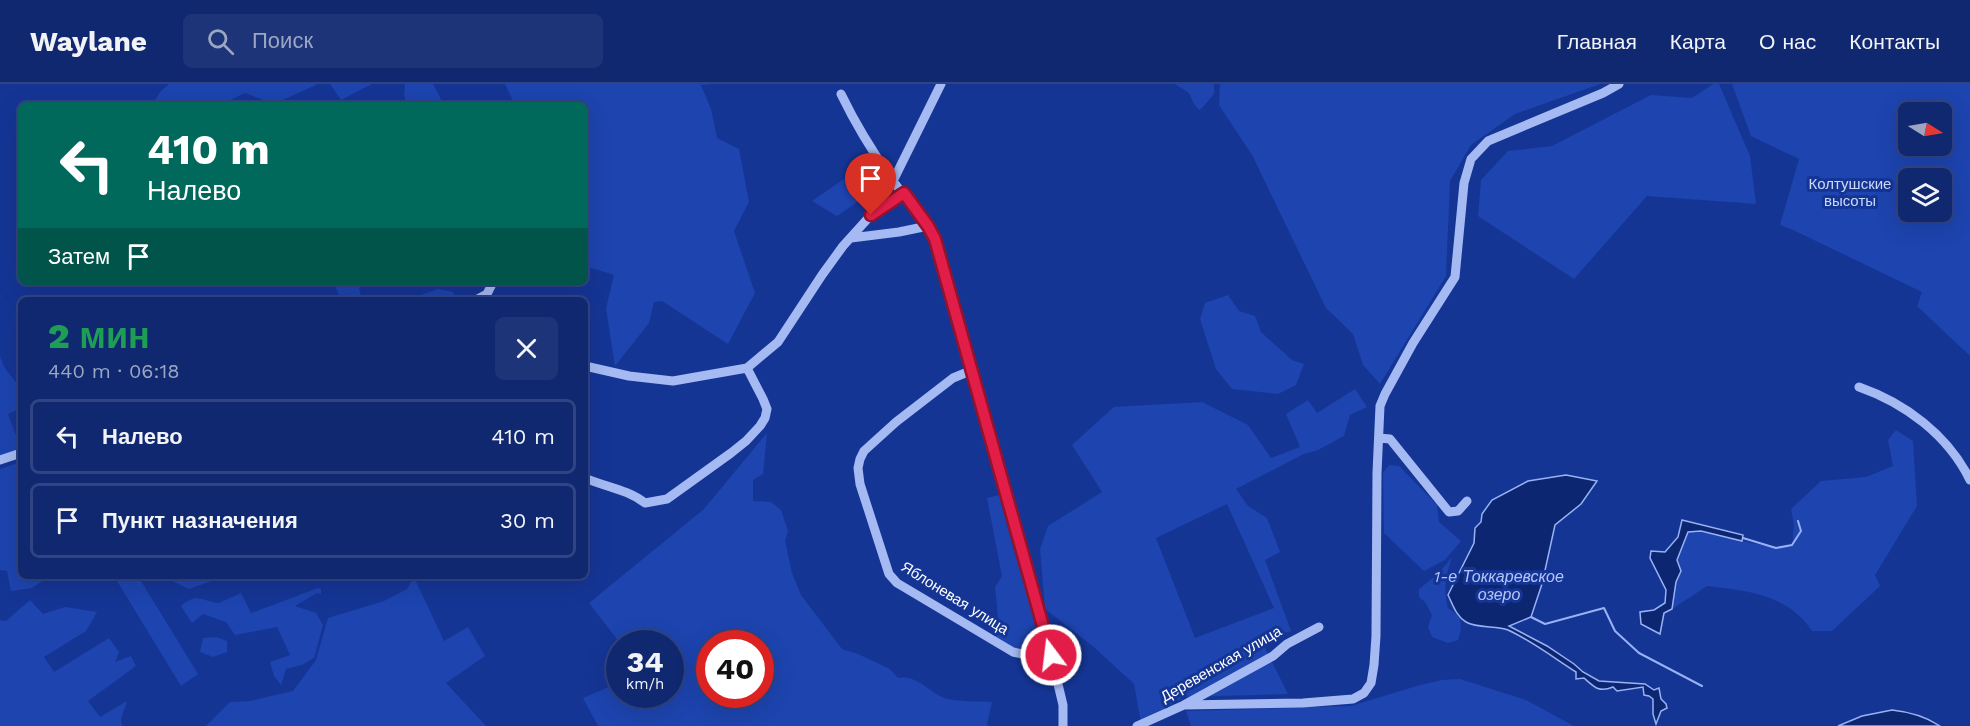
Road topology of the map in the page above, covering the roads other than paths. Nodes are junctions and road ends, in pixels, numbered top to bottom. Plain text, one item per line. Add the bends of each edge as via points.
1 (941, 84) edge
2 (1619, 84) edge
3 (841, 94) dead end
4 (893, 181) junction
5 (904, 193) junction
6 (928, 226) junction
7 (851, 238) junction
8 (492, 285) edge
9 (482, 297) edge
10 (588, 367) edge
11 (747, 368) junction
12 (970, 371) junction
13 (1859, 387) dead end
14 (1379, 438) junction
15 (18, 454) edge
16 (0, 460) edge
17 (588, 479) edge
18 (1970, 480) edge
19 (1467, 501) dead end
20 (1319, 627) dead end
21 (1051, 655) junction
22 (1184, 705) junction
23 (1063, 726) edge
24 (1137, 726) edge

1 - 4 street
2 - 14 street via 1488,141 1471,159 1464,183 1455,277 1384,394
3 - 4 street via 857,127
4 - 5 street
5 - 6 street
5 - 7 street via 871,215
6 - 7 street
6 - 12 street via 935,239
7 - 11 street via 822,274 778,342
8 - 9 street
10 - 11 street via 673,381
11 - 17 street via 767,409 765,418 746,441 667,499 645,503 621,489
12 - 21 street
12 - 21 street, Яблоневая улица via 931,394 864,451 858,468 860,484 889,574 897,583 1013,652 1035,657
13 - 18 street via 1896,402 1919,420 1939,437
14 - 19 street via 1390,439 1449,512 1458,511
14 - 22 street via 1376,636 1371,683 1364,693 1353,699 1303,703
15 - 16 street
20 - 22 street, Деревенская улица
21 - 23 street
22 - 24 street, Деревенская улица

